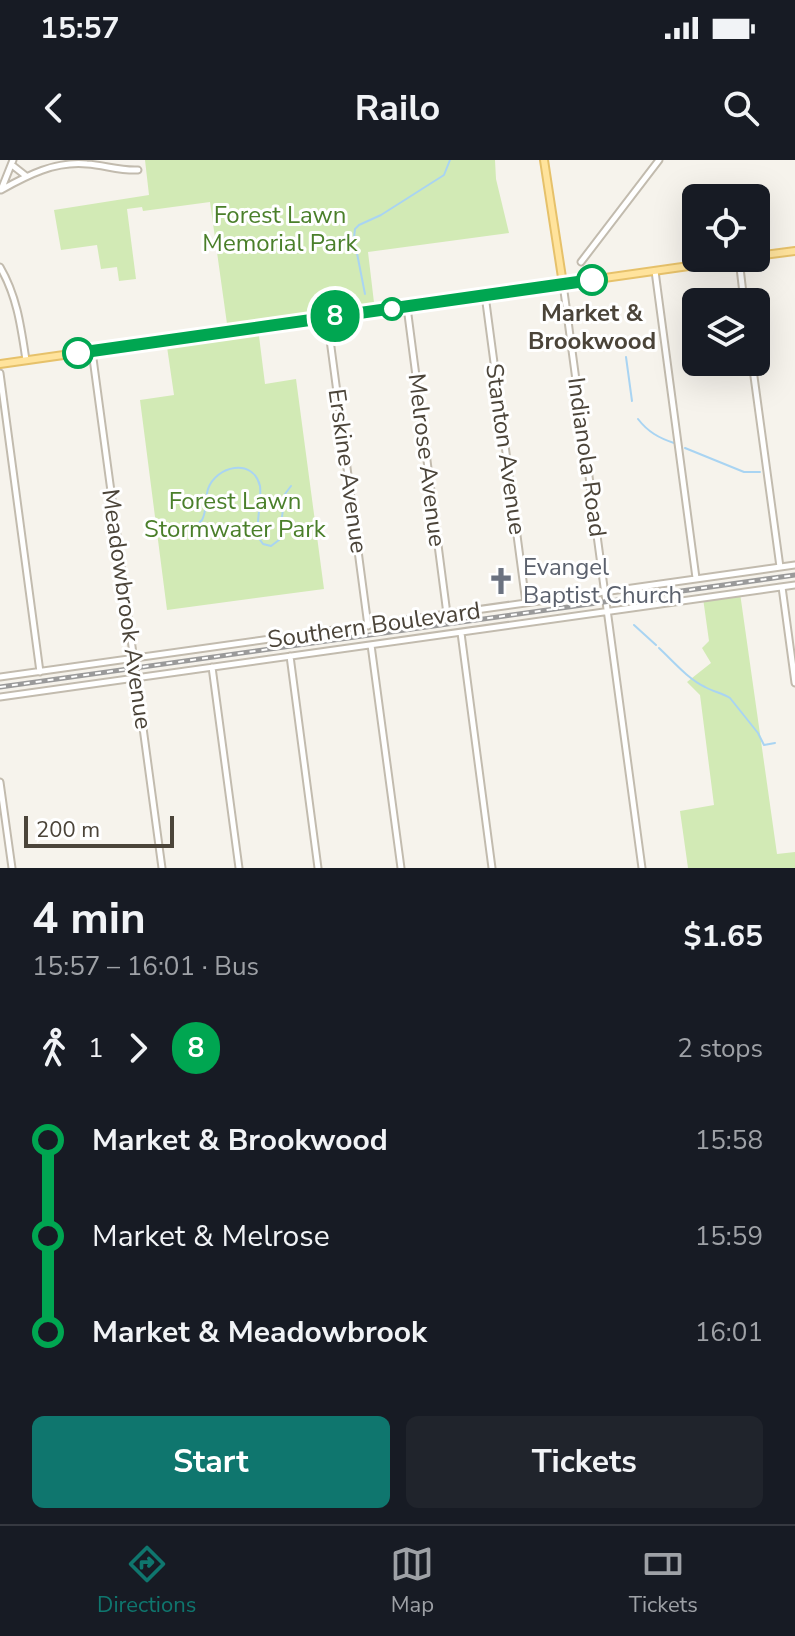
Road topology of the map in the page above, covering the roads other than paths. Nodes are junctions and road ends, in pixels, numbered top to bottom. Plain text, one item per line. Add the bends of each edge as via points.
1 (544, 160) edge
2 (659, 160) edge
3 (12, 162) edge
4 (93, 162) edge
5 (138, 170) dead end
6 (26, 176) junction
7 (0, 190) edge
8 (795, 251) edge
9 (770, 254) edge
10 (581, 262) dead end
11 (682, 267) edge
12 (0, 268) edge
13 (655, 271) junction
14 (563, 284) junction
15 (485, 295) junction
16 (407, 307) junction
17 (327, 317) junction
18 (92, 351) junction
19 (26, 360) junction
20 (0, 364) edge
21 (0, 373) edge
22 (754, 376) edge
23 (795, 565) edge
24 (780, 567) junction
25 (696, 578) junction
26 (795, 585) edge
27 (782, 587) junction
28 (605, 592) junction
29 (526, 603) junction
30 (608, 611) junction
31 (447, 614) junction
32 (368, 626) junction
33 (461, 633) junction
34 (371, 645) junction
35 (290, 656) junction
36 (134, 659) junction
37 (212, 667) junction
38 (40, 672) junction
39 (0, 677) edge
40 (136, 678) junction
41 (795, 683) edge
42 (0, 697) edge
43 (0, 782) edge
44 (12, 868) edge
45 (162, 868) edge
46 (239, 868) edge
47 (318, 868) edge
48 (401, 868) edge
49 (492, 868) edge
50 (642, 868) edge

1 - 14 main road
2 - 10 street
3 - 6 street
3 - 7 street
4 - 5 street
4 - 6 street
6 - 7 street
8 - 9 main road
11 - 13 main road
12 - 19 street via 16,301
13 - 14 main road
13 - 25 street
14 - 15 main road
14 - 28 street, Indianola Road
15 - 16 main road
15 - 29 street, Stanton Avenue
16 - 17 main road
16 - 31 street, Melrose Avenue
17 - 18 main road
17 - 32 street, Erskine Avenue
18 - 19 main road
18 - 36 street, Meadowbrook Avenue
19 - 20 main road
21 - 38 street
22 - 24 street
23 - 24 street, Southern Boulevard
24 - 25 street, Southern Boulevard
25 - 28 street, Southern Boulevard
26 - 27 street, Southern Boulevard
27 - 30 street, Southern Boulevard
27 - 41 street
28 - 29 street, Southern Boulevard
28 - 30 street, Indianola Road
29 - 31 street, Southern Boulevard
30 - 33 street, Southern Boulevard
30 - 50 street, Indianola Road
31 - 32 street, Southern Boulevard
32 - 36 street, Southern Boulevard
33 - 34 street, Southern Boulevard
33 - 49 street
34 - 35 street, Southern Boulevard
34 - 48 street
35 - 37 street, Southern Boulevard
35 - 47 street
36 - 38 street, Southern Boulevard
36 - 40 street, Meadowbrook Avenue
37 - 40 street, Southern Boulevard
37 - 46 street
38 - 39 street, Southern Boulevard
40 - 42 street, Southern Boulevard
40 - 45 street, Meadowbrook Avenue
43 - 44 street

